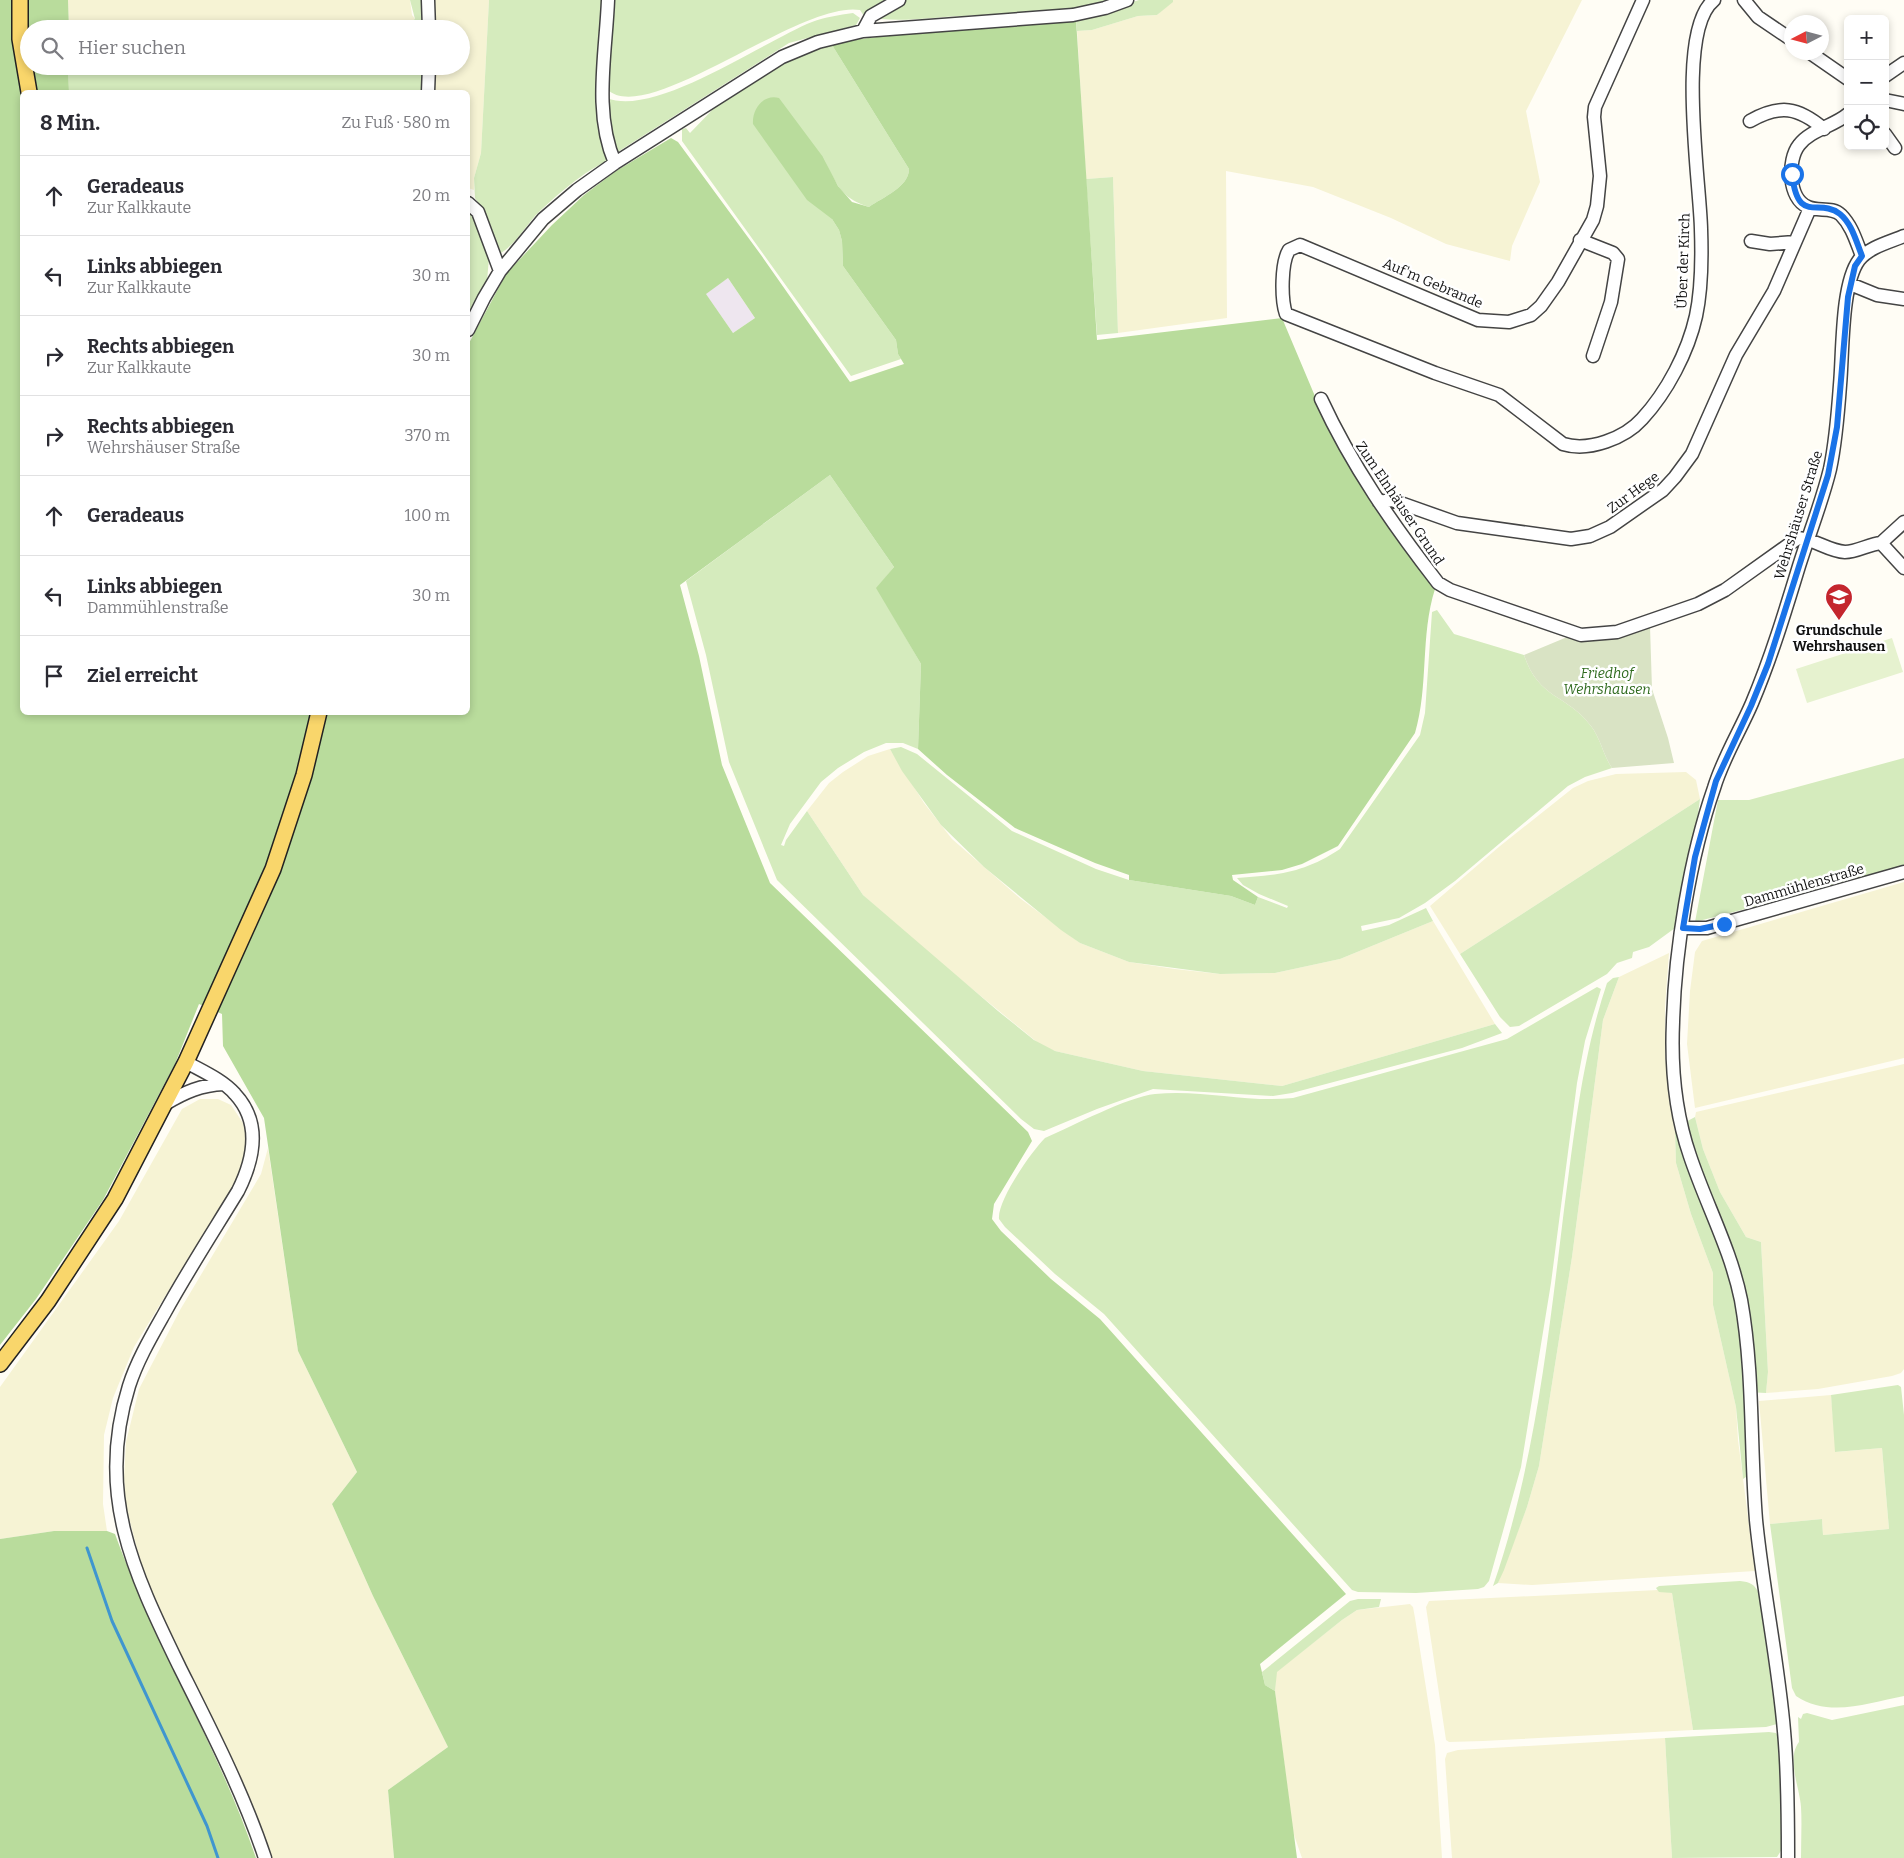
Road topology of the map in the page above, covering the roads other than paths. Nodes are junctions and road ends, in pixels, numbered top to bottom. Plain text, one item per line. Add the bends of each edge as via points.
1 (20, 0) edge
2 (428, 0) edge
3 (608, 0) edge
4 (899, 0) edge
5 (1127, 0) edge
6 (1643, 0) edge
7 (1714, 0) edge
8 (1744, 0) edge
9 (20, 20) edge
10 (20, 20) edge
11 (429, 20) edge
12 (863, 30) junction
13 (1784, 34) edge
14 (20, 39) edge
15 (1821, 60) edge
16 (1904, 64) edge
17 (1889, 73) edge
18 (26, 75) edge
19 (429, 75) edge
20 (1844, 76) edge
21 (29, 90) edge
22 (428, 90) edge
23 (1889, 101) edge
24 (1904, 104) edge
25 (1844, 116) edge
26 (1750, 121) dead end
27 (1824, 129) junction
28 (1889, 140) edge
29 (1895, 148) dead end
30 (615, 163) junction
31 (470, 205) edge
32 (1810, 208) junction
33 (1904, 236) edge
34 (1580, 240) junction
35 (1751, 241) dead end
36 (1795, 242) junction
37 (1862, 256) junction
38 (500, 271) junction
39 (1850, 284) junction
40 (1904, 299) edge
41 (1286, 314) joint
42 (470, 326) edge
43 (1593, 356) dead end
44 (1321, 399) dead end
45 (1379, 502) junction
46 (1904, 522) edge
47 (1808, 539) junction
48 (1881, 543) junction
49 (1904, 568) edge
50 (318, 715) edge
51 (1904, 872) edge
52 (1683, 928) junction
53 (186, 1062) junction
54 (224, 1084) junction
55 (165, 1104) junction
56 (0, 1364) edge
57 (265, 1858) edge
58 (1788, 1858) edge

1 - 9 main road
2 - 11 street
3 - 30 street via 604,107 608,142
4 - 12 street via 870,16
5 - 12 street via 1073,15
6 - 34 street, Auf'm Gebrande via 1595,107 1599,195 1593,220
7 - 41 street, Über der Kirch via 1705,9 1699,25 1692,91 1702,229 1696,316 1678,365 1648,413 1631,430 1597,443 1563,444 1499,395
8 - 13 street via 1758,16
10 - 14 main road
12 - 30 street via 818,42 782,57
15 - 20 street
16 - 17 street
18 - 21 main road
19 - 22 street
23 - 24 street
25 - 27 street
26 - 27 street via 1767,113 1791,110 1808,116
27 - 32 street via 1799,145 1792,165 1798,198
28 - 29 street
30 - 38 street via 576,190 543,219
31 - 38 street via 478,212
32 - 36 street, Zur Hege
32 - 37 street via 1833,210 1841,215
33 - 37 street
34 - 41 street, Auf'm Gebrande via 1541,306 1532,315 1509,322 1478,320 1307,246 1294,246 1287,253 1285,263 1283,305
34 - 43 street via 1613,253 1618,259 1611,302
35 - 36 street via 1770,244
36 - 45 street, Zur Hege via 1767,305 1736,355 1692,454 1670,484 1610,527 1590,536 1571,539 1457,523 1392,500
37 - 39 street, Wehrshäuser Straße
38 - 42 street
39 - 40 street via 1877,295
39 - 47 street, Wehrshäuser Straße via 1834,450
44 - 45 street, Zum Elnhäuser Grund via 1343,446
45 - 47 street, Zum Elnhäuser Grund via 1438,584 1581,635 1617,632 1698,604 1725,590 1798,538
46 - 48 street
47 - 48 street via 1846,552
47 - 52 street, Wehrshäuser Straße via 1768,664 1714,788 1695,857
48 - 49 street
50 - 53 main road via 299,792 273,869
51 - 52 street, Dammühlenstraße via 1708,928
52 - 58 street, Wehrshäuser Straße via 1672,1022 1676,1096 1688,1152 1734,1272 1748,1350 1756,1515 1784,1729
53 - 54 street
53 - 55 main road
54 - 55 street via 207,1084 188,1090
54 - 57 street via 235,1093 251,1122 254,1136 251,1162 238,1191 145,1348 122,1414 116,1478 123,1531 137,1578 240,1792
55 - 56 main road via 115,1199 48,1301

